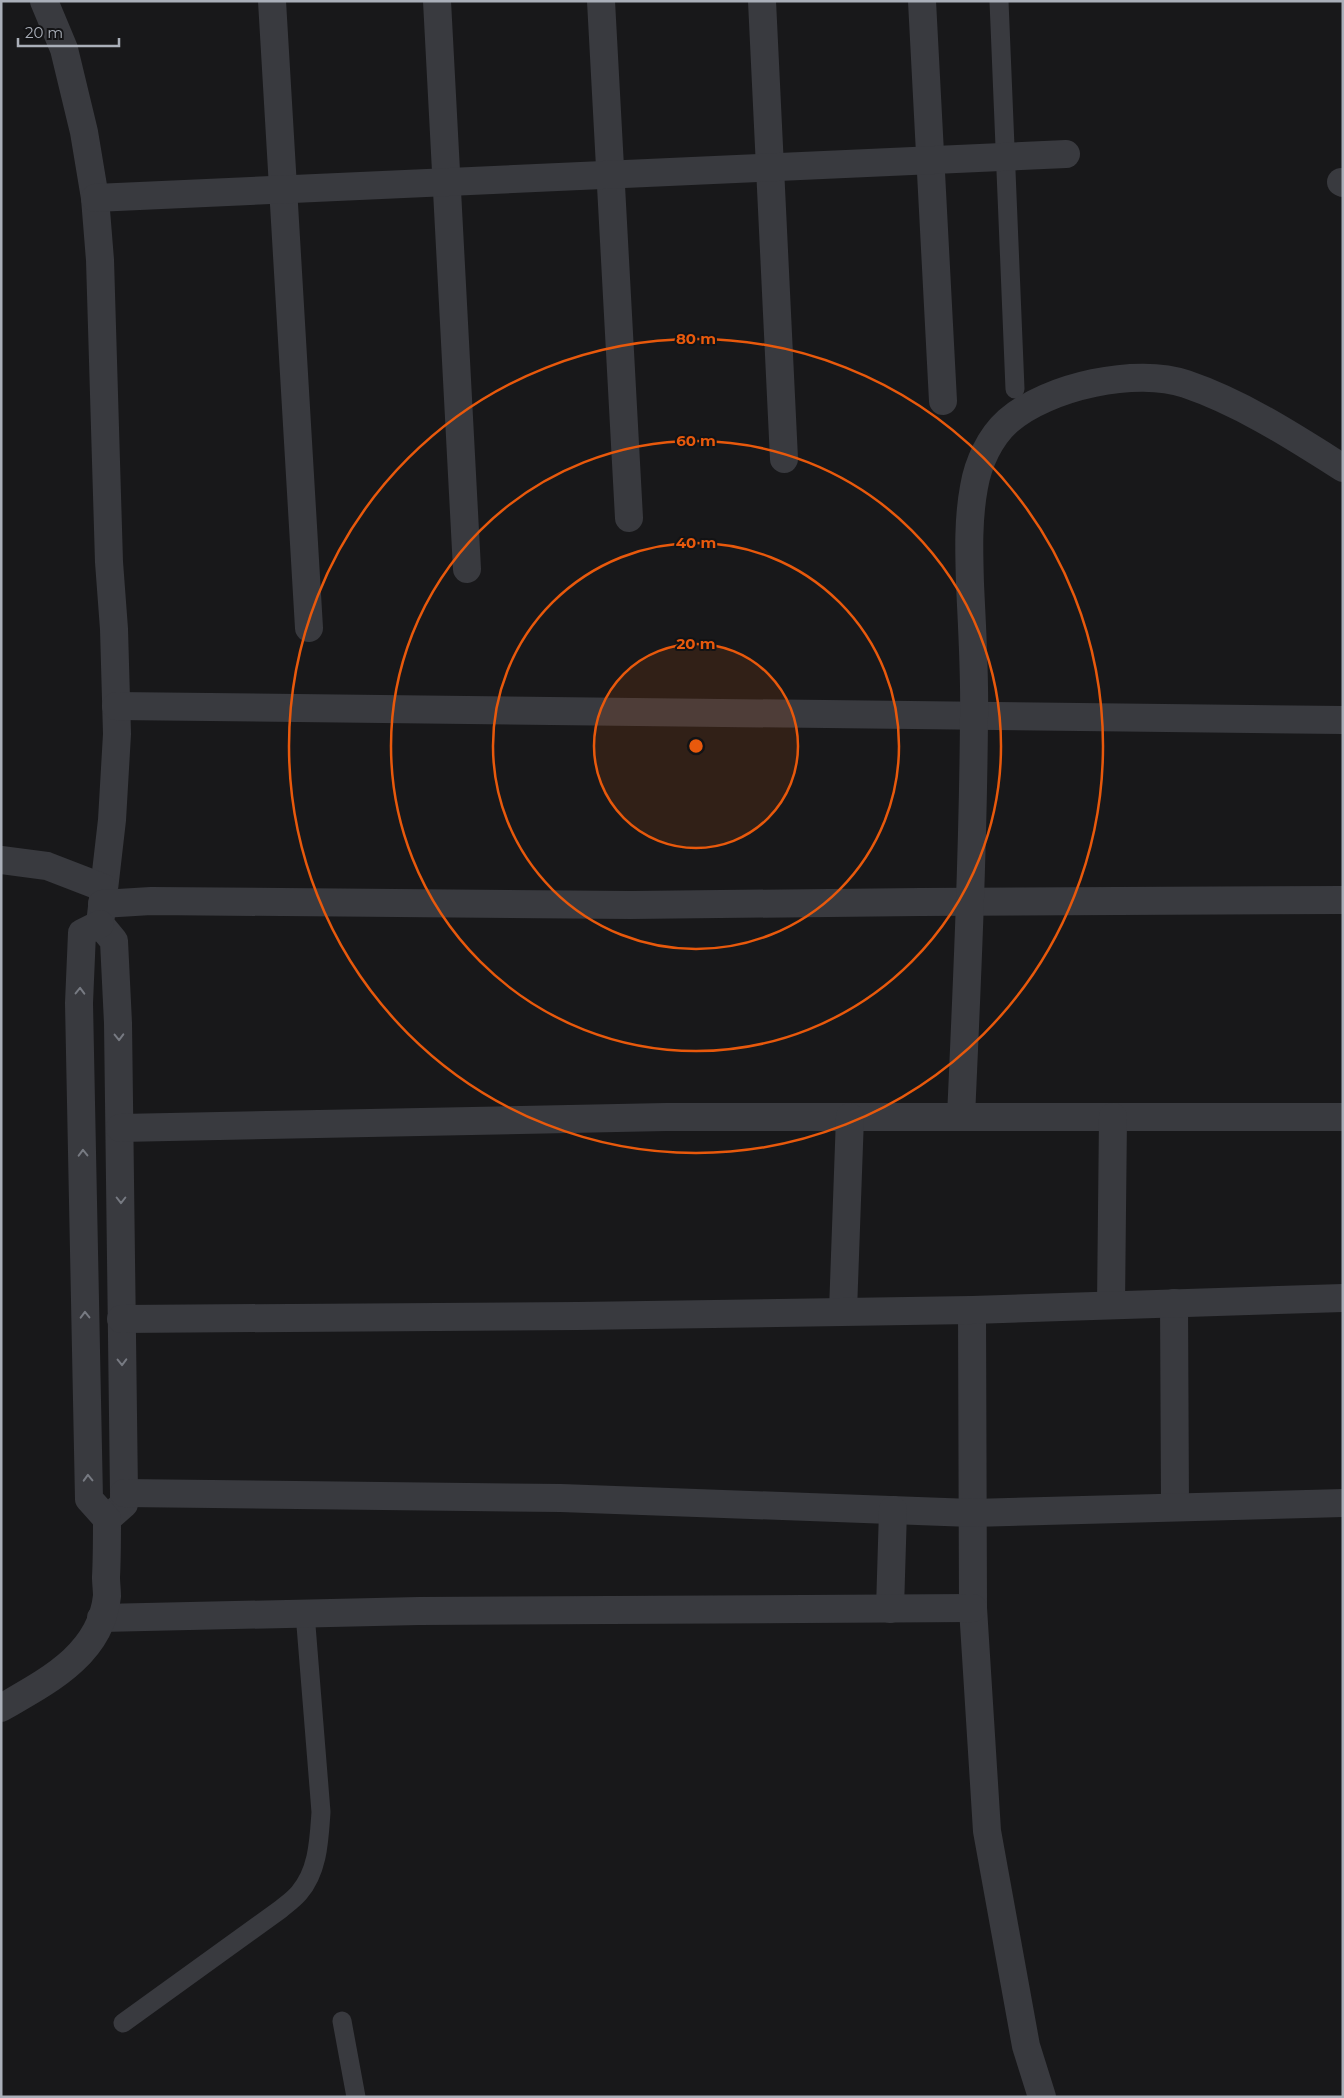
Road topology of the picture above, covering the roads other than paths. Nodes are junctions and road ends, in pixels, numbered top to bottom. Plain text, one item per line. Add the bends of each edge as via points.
1 (44, 1) edge
2 (272, 1) edge
3 (438, 1) edge
4 (601, 1) edge
5 (762, 1) edge
6 (922, 1) edge
7 (999, 1) edge
8 (1066, 154) dead end
9 (1005, 156) junction
10 (930, 160) junction
11 (770, 168) junction
12 (610, 174) junction
13 (447, 182) junction
14 (283, 189) junction
15 (96, 198) junction
16 (1016, 389) dead end
17 (943, 401) dead end
18 (784, 459) dead end
19 (1343, 468) edge
20 (629, 518) dead end
21 (467, 569) dead end
22 (309, 628) dead end
23 (116, 706) junction
24 (974, 716) junction
25 (1343, 720) edge
26 (1, 860) edge
27 (1343, 900) edge
28 (971, 902) junction
29 (102, 905) junction
30 (850, 1117) junction
31 (961, 1117) junction
32 (1113, 1117) junction
33 (1343, 1118) edge
34 (120, 1128) junction
35 (1343, 1298) edge
36 (1174, 1303) junction
37 (1111, 1305) junction
38 (972, 1310) junction
39 (843, 1311) junction
40 (121, 1319) junction
41 (124, 1493) junction
42 (1343, 1503) edge
43 (1175, 1507) junction
44 (893, 1510) junction
45 (972, 1513) junction
46 (107, 1519) junction
47 (973, 1608) junction
48 (890, 1609) junction
49 (305, 1613) junction
50 (101, 1618) junction
51 (1, 1708) edge
52 (342, 2021) dead end
53 (123, 2023) dead end
54 (356, 2097) edge
55 (1042, 2097) edge

1 - 15 street via 64,49
2 - 14 street
3 - 13 street
4 - 12 street
5 - 11 street
6 - 10 street
7 - 9 lane
8 - 9 street
9 - 10 street
9 - 16 lane
10 - 11 street
10 - 17 street
11 - 12 street
11 - 18 street
12 - 13 street
12 - 20 street
13 - 14 street
13 - 21 street
14 - 15 street
14 - 22 street
15 - 23 street
19 - 24 street via 1223,400 1185,383 1152,377 1108,380 1077,388 1040,401 1008,421 989,444 974,485 968,530
23 - 24 street
23 - 29 street via 112,820
24 - 25 street
24 - 28 street
26 - 29 street via 48,866
27 - 28 street
28 - 29 street via 631,905 151,901
28 - 31 street
29 -> 34 street via 114,941
46 -> 29 street via 89,1499 79,1003 82,933
30 - 31 street
30 - 34 street via 666,1117
30 - 39 street
31 - 32 street
32 - 33 street
32 - 37 street
34 -> 40 street
35 - 36 street
36 - 37 street
36 - 43 street
37 - 38 street
38 - 39 street
38 - 45 street
39 - 40 street
40 -> 41 street
41 - 44 street via 561,1498
41 - 46 street via 124,1504
42 - 43 street
43 - 45 street
44 - 45 street
44 - 48 street
45 - 47 street
46 - 50 street via 107,1596
47 - 48 street
47 - 55 street via 988,1831 1026,2046
48 - 49 street
49 - 50 street
49 - 53 lane via 321,1812 317,1854 308,1879 298,1894 281,1909
50 - 51 street via 94,1636 75,1660
52 - 54 lane

